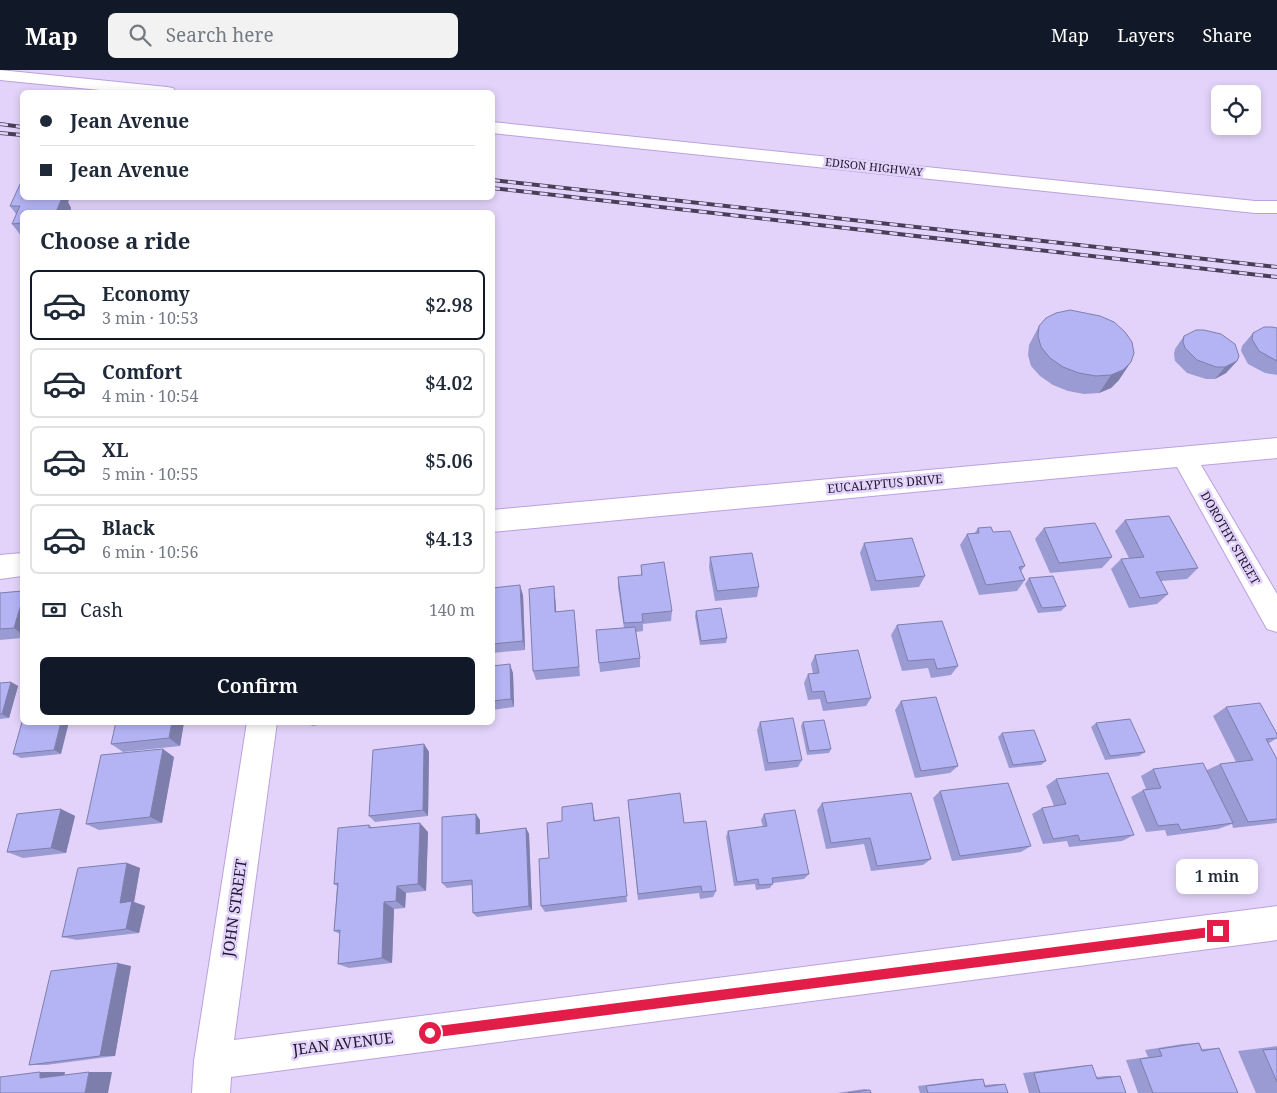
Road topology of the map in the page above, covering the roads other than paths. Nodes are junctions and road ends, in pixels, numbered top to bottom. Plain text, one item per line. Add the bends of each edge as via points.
1 (0, 75) edge
2 (147, 90) edge
3 (495, 127) edge
4 (1256, 207) junction
5 (1277, 207) edge
6 (1277, 212) edge
7 (1277, 448) edge
8 (1184, 457) junction
9 (495, 521) edge
10 (20, 564) edge
11 (0, 567) edge
12 (1277, 620) edge
13 (262, 725) edge
14 (1277, 924) edge
15 (212, 1077) edge

1 - 2 street
3 - 4 street, EDISON HIGHWAY
4 - 5 street, EDISON HIGHWAY
4 - 6 street, EDISON HIGHWAY
7 - 8 street, EUCALYPTUS DRIVE
8 - 9 street, EUCALYPTUS DRIVE
8 - 12 street, DOROTHY STREET
10 - 11 street
13 - 15 street, JOHN STREET
14 - 15 street, JEAN AVENUE

